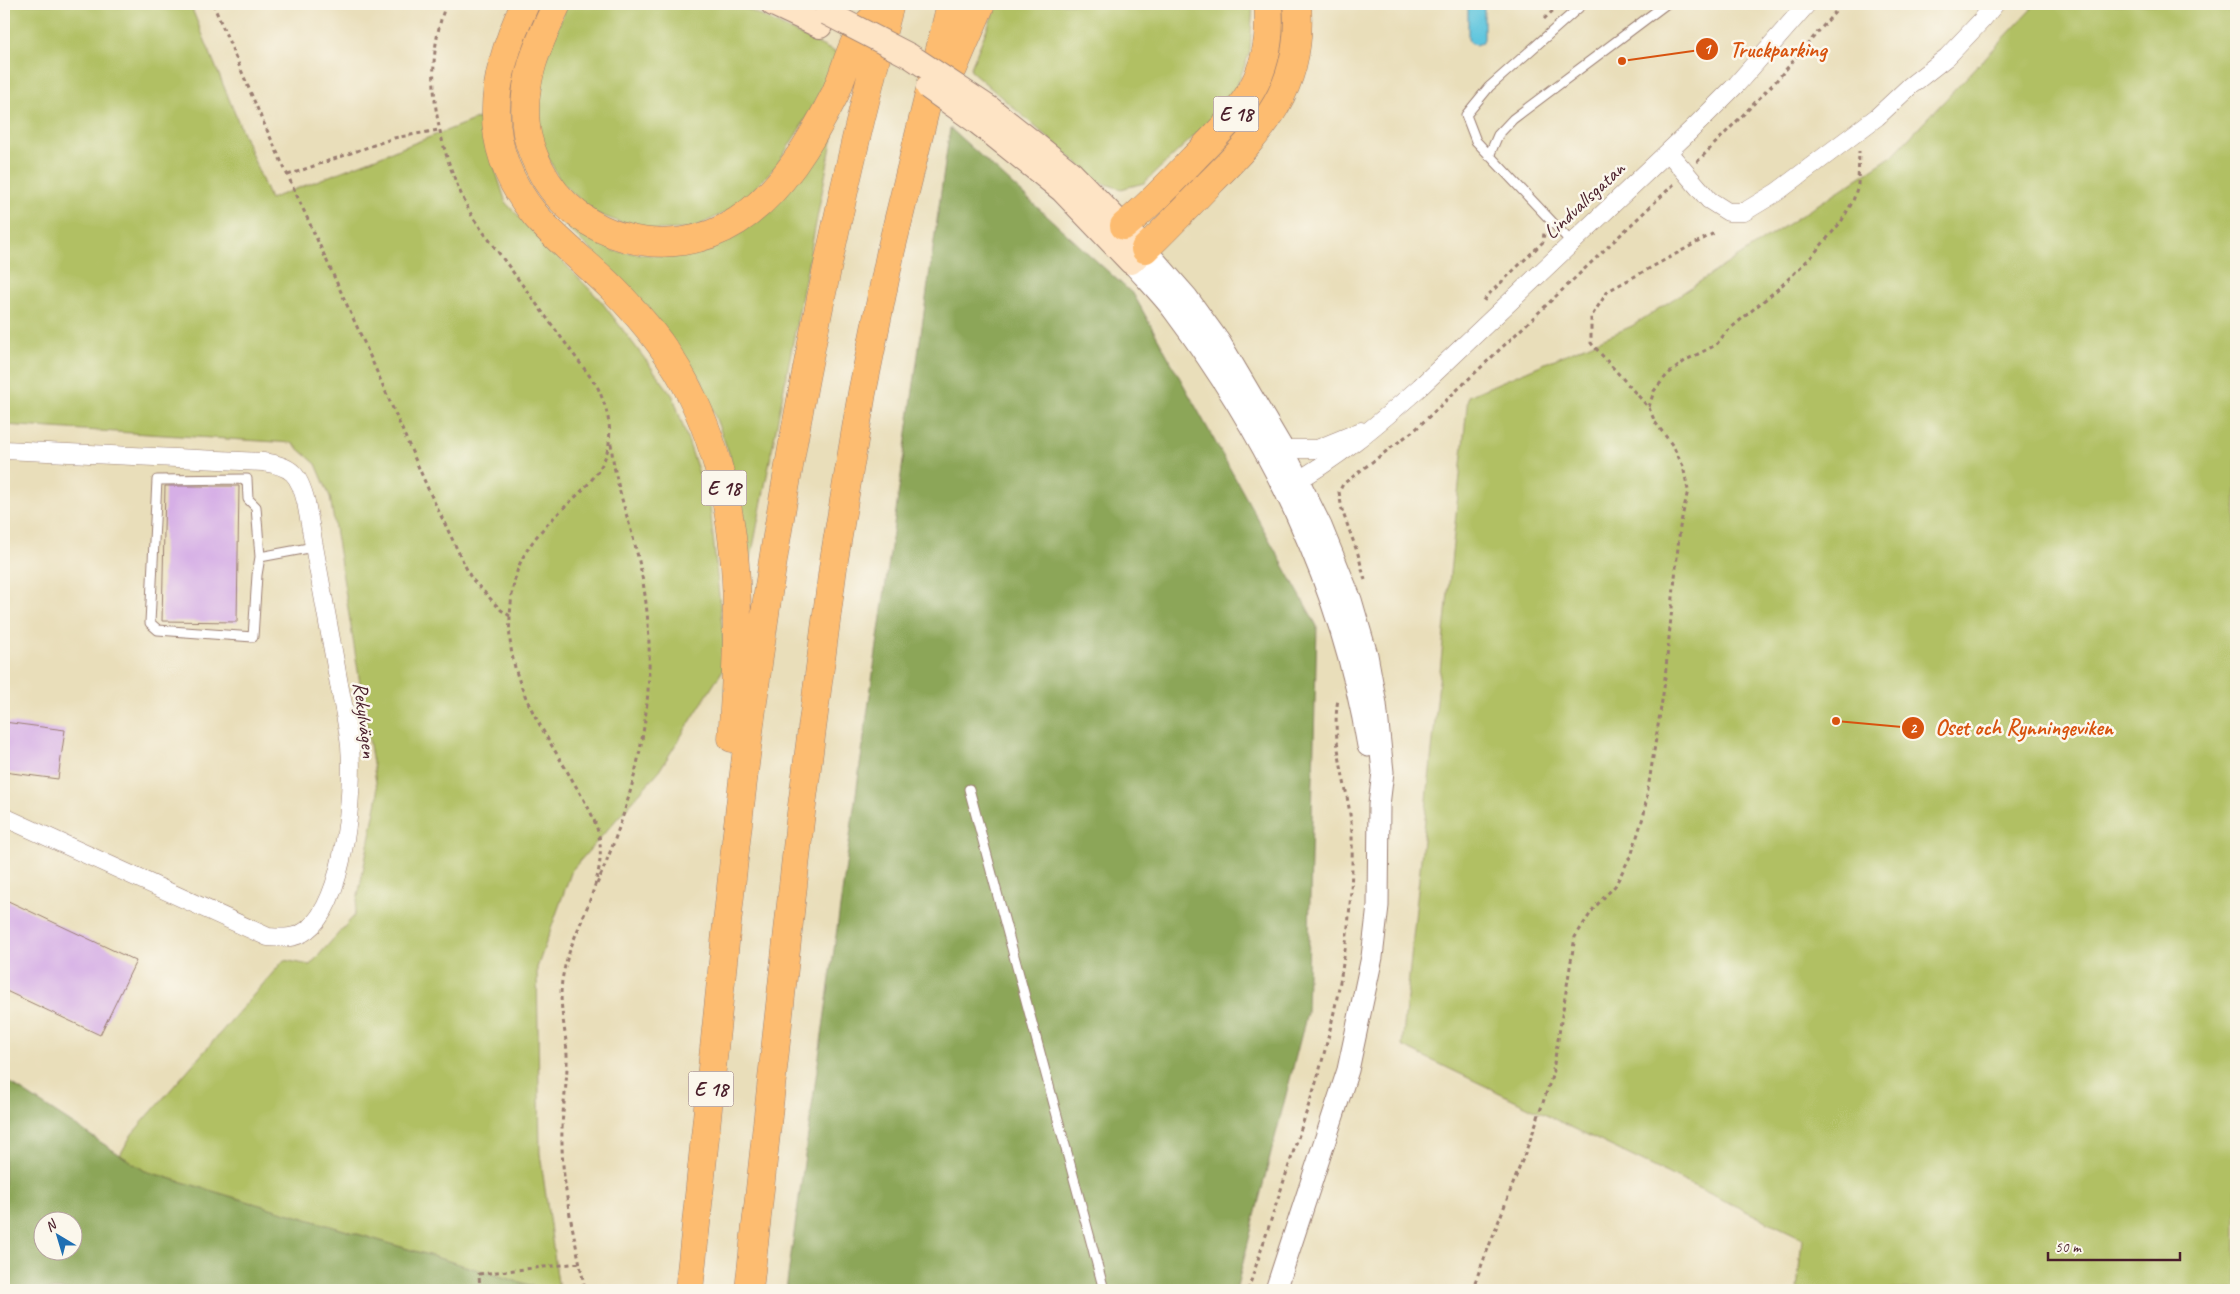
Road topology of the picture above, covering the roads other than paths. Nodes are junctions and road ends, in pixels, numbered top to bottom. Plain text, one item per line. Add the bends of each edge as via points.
1 (525, 4) edge
2 (557, 4) edge
3 (773, 4) edge
4 (888, 4) edge
5 (951, 4) edge
6 (981, 4) edge
7 (1268, 4) edge
8 (1297, 4) edge
9 (1583, 4) edge
10 (1666, 4) edge
11 (1807, 4) edge
12 (1995, 4) edge
13 (819, 14) edge
14 (930, 91) junction
15 (1668, 152) junction
16 (1489, 156) junction
17 (1117, 233) junction
18 (1572, 243) junction
19 (1138, 255) junction
20 (1384, 420) junction
21 (1283, 449) junction
22 (4, 450) edge
23 (1292, 485) junction
24 (314, 547) junction
25 (260, 556) junction
26 (968, 789) dead end
27 (4, 817) edge
28 (715, 1051) junction
29 (689, 1290) edge
30 (749, 1290) edge
31 (1104, 1290) edge
32 (1276, 1290) edge

1 - 28 highway, E 18 via 506,47 496,97 499,139 508,172 536,215 630,306 678,371 712,444 731,522 736,574 737,654
2 - 4 highway, E 18 via 528,73 524,100 526,128 533,154 545,179 582,219 615,235 660,244 713,234 737,221 777,184 808,141 834,94 859,34
3 - 13 main road
4 - 28 highway, E 18 via 833,238 783,503 746,761
5 - 14 highway
6 - 14 highway via 953,69
7 - 17 highway, E 18 via 1267,51 1259,77 1246,101 1190,163
8 - 19 highway, E 18 via 1297,47 1292,72 1270,118
9 - 16 lane via 1489,86 1466,115 1476,142
10 - 16 lane via 1513,119 1498,135
11 - 15 street, Lindvallsgatan via 1737,84
12 - 15 street via 1947,57 1855,133 1777,192 1744,212 1728,212 1709,200
13 - 17 main road, bridge via 940,94 984,116 1062,190
14 - 30 highway via 891,250 862,393 834,560 801,811
15 - 18 street, Lindvallsgatan
16 - 18 lane
17 - 19 main road
18 - 20 street, Lindvallsgatan
19 - 21 street via 1187,297 1221,344
19 - 23 street
20 - 21 street, Lindvallsgatan via 1317,448
20 - 23 street, Lindvallsgatan via 1335,458
21 - 23 street
22 - 24 street, Rekylvägen via 283,465 302,486
23 - 32 street via 1339,620 1364,724 1379,805 1378,906 1372,957 1348,1070
24 - 25 lane
24 - 27 street, Rekylvägen via 350,746 349,816 330,896 321,917 307,930 289,938 268,937
25 - 25 lane via 256,507 248,498 247,479 157,480 150,623 158,630 253,637
26 - 31 lane
28 - 29 highway, E 18

